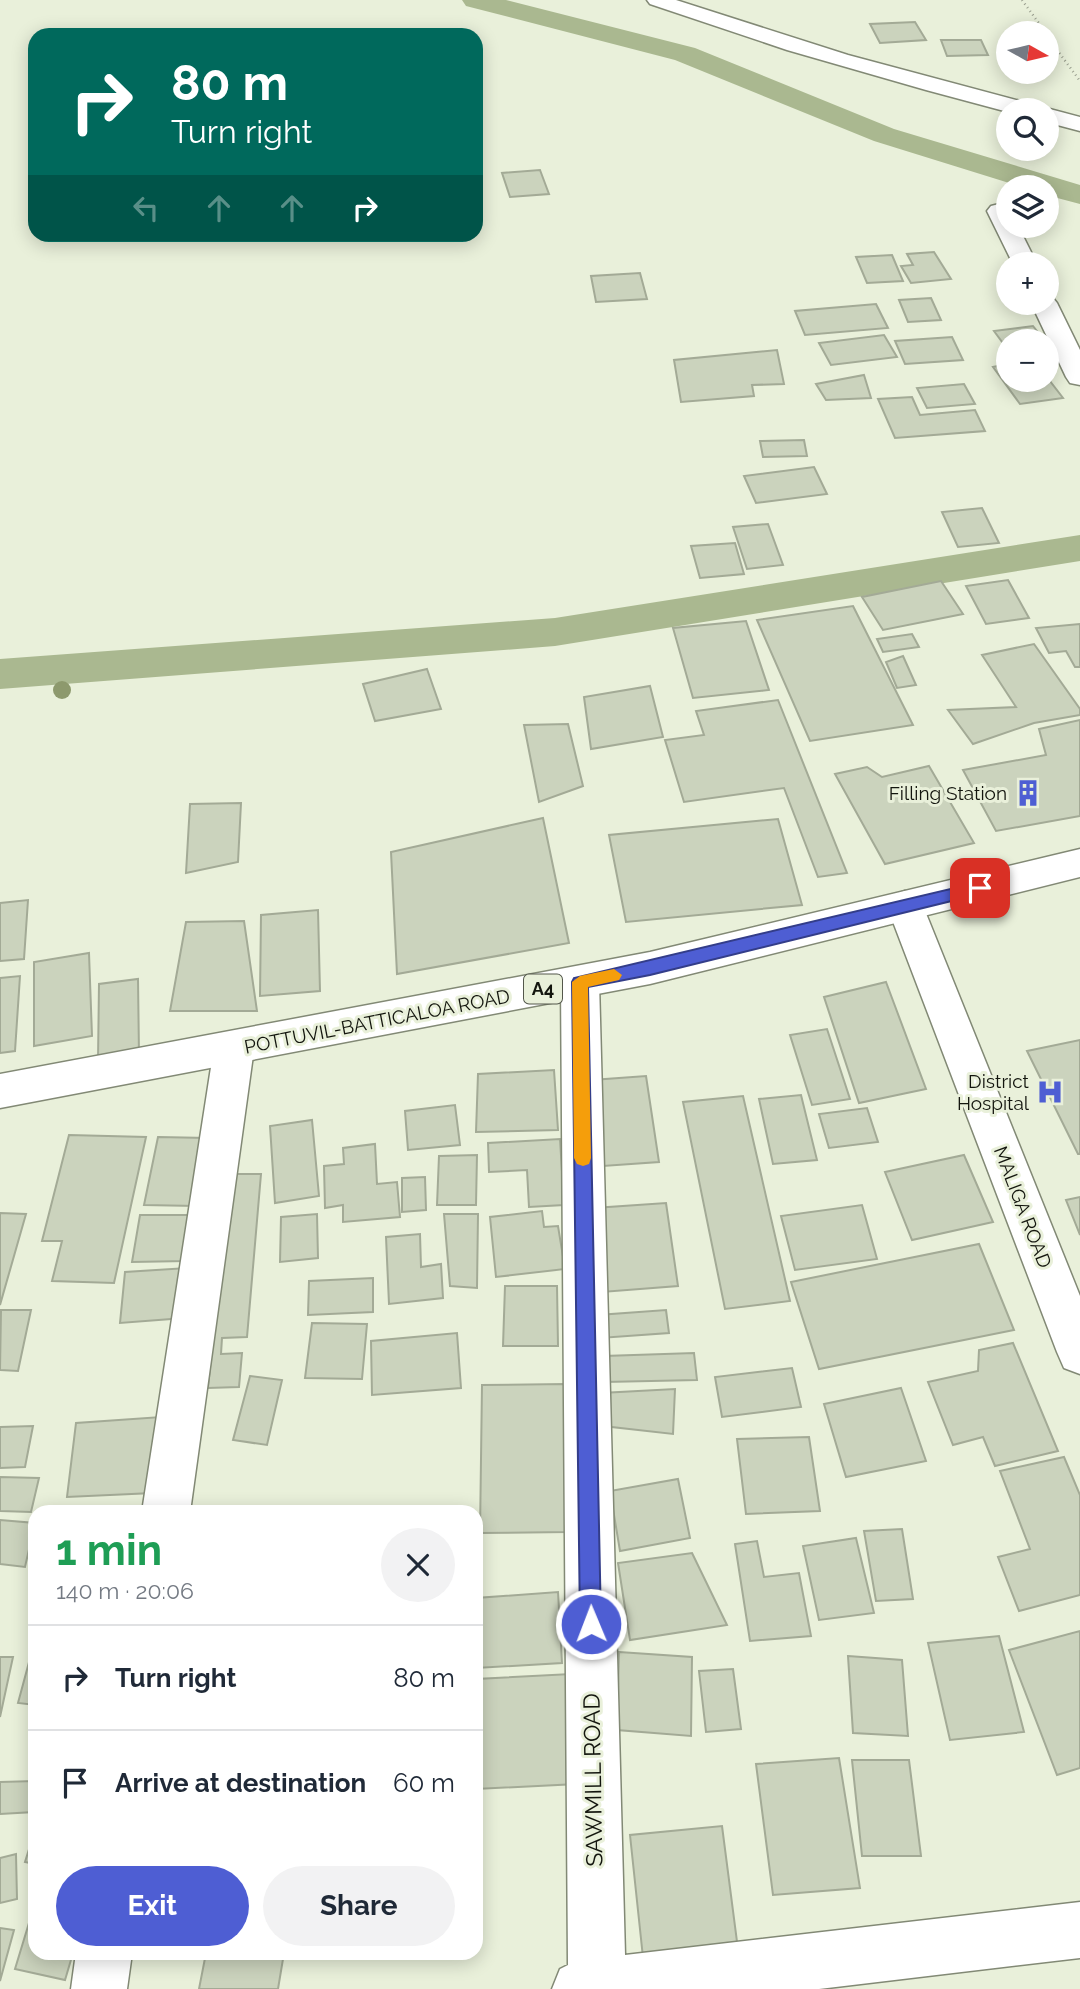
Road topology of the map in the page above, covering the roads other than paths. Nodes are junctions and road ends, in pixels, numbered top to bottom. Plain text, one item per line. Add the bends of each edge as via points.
1 (657, 0) edge
2 (996, 102) edge
3 (1059, 118) edge
4 (1080, 124) edge
5 (1050, 315) edge
6 (1080, 377) edge
7 (1080, 863) edge
8 (905, 906) junction
9 (580, 982) junction
10 (234, 1048) junction
11 (0, 1091) edge
12 (1080, 1352) edge
13 (167, 1505) edge
14 (1080, 1930) edge
15 (103, 1960) edge
16 (591, 1988) edge
17 (99, 1989) edge

1 - 2 main road via 901,78
3 - 4 main road
5 - 6 main road
7 - 8 main road, POTTUVIL-BATTICALOA ROAD / A4
8 - 9 main road, POTTUVIL-BATTICALOA ROAD / A4
8 - 12 main road, MALIGA ROAD
9 - 10 main road, POTTUVIL-BATTICALOA ROAD / A4
9 - 16 main road, SAWMILL ROAD
10 - 11 main road, POTTUVIL-BATTICALOA ROAD / A4
10 - 13 main road
14 - 16 main road
15 - 17 main road

